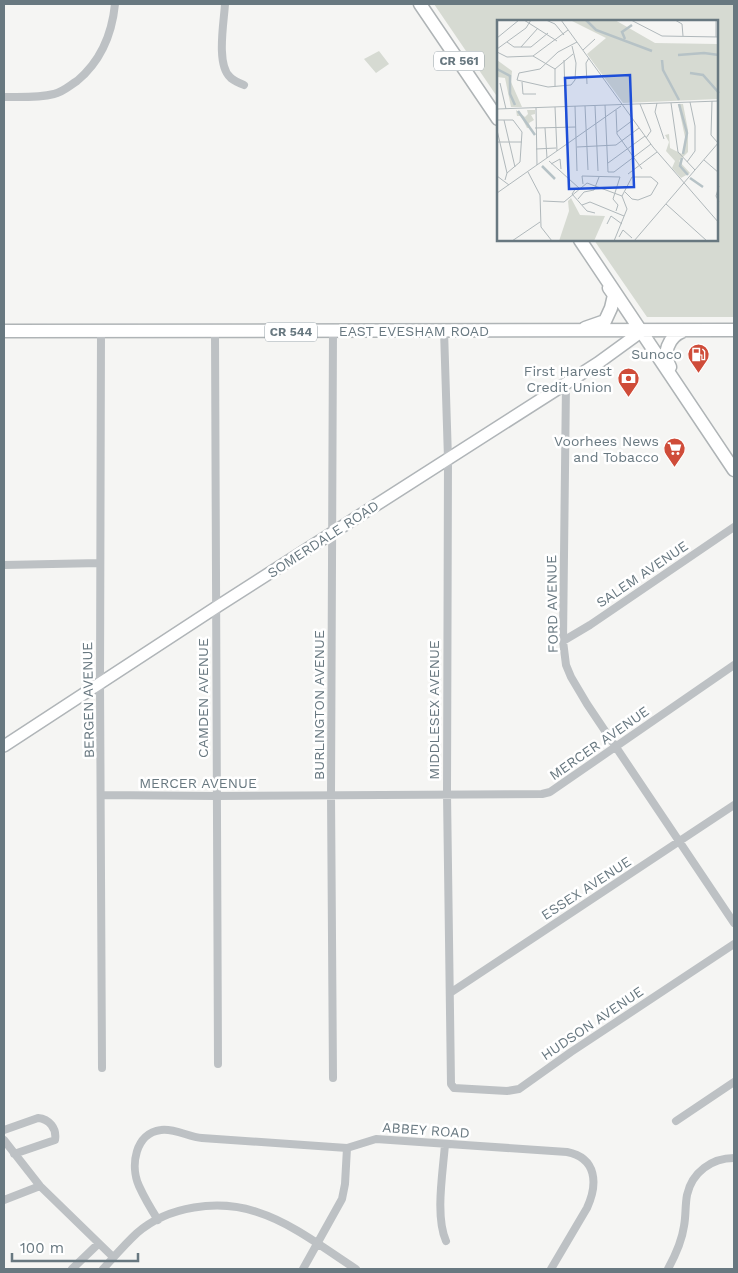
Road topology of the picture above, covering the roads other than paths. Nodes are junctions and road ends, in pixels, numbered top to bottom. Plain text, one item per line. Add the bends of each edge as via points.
1 (115, 4) edge
2 (226, 4) edge
3 (420, 4) edge
4 (244, 85) dead end
5 (4, 97) edge
6 (497, 118) edge
7 (581, 241) edge
8 (610, 284) junction
9 (444, 330) junction
10 (734, 330) edge
11 (4, 331) edge
12 (578, 331) junction
13 (642, 331) junction
14 (683, 331) junction
15 (101, 332) junction
16 (215, 332) junction
17 (332, 332) junction
18 (669, 372) junction
19 (566, 384) junction
20 (448, 459) junction
21 (734, 470) edge
22 (734, 527) edge
23 (332, 533) junction
24 (100, 563) junction
25 (4, 564) edge
26 (215, 608) junction
27 (563, 641) junction
28 (734, 665) edge
29 (100, 682) junction
30 (4, 746) edge
31 (616, 746) junction
32 (447, 794) junction
33 (102, 795) junction
34 (331, 795) junction
35 (216, 796) junction
36 (734, 805) edge
37 (679, 841) junction
38 (734, 923) edge
39 (734, 944) edge
40 (450, 992) junction
41 (218, 1064) dead end
42 (102, 1068) dead end
43 (333, 1078) dead end
44 (734, 1082) edge
45 (454, 1088) joint
46 (676, 1121) dead end
47 (4, 1130) edge
48 (4, 1140) edge
49 (445, 1144) junction
50 (348, 1148) junction
51 (14, 1154) junction
52 (734, 1158) edge
53 (40, 1186) junction
54 (4, 1200) edge
55 (158, 1220) junction
56 (446, 1241) dead end
57 (98, 1244) junction
58 (317, 1244) junction
59 (113, 1257) junction
60 (72, 1269) edge
61 (103, 1269) edge
62 (303, 1269) edge
63 (356, 1269) edge
64 (551, 1269) edge
65 (668, 1269) edge

1 - 5 street via 105,46 93,64 66,90 53,94
2 - 4 street via 223,60 230,78
3 - 6 main road, CR 561
7 - 8 main road
8 - 12 main road via 614,295 612,308 605,320
8 - 13 main road
9 - 12 main road, EAST EVESHAM ROAD / CR 544
9 - 17 main road, EAST EVESHAM ROAD / CR 544
9 - 20 street, MIDDLESEX AVENUE
10 - 14 main road, EAST EVESHAM ROAD / CR 544
11 - 15 main road, EAST EVESHAM ROAD / CR 544
12 - 13 main road, EAST EVESHAM ROAD / CR 544
13 - 14 main road, EAST EVESHAM ROAD / CR 544
13 - 18 main road
13 - 19 main road, SOMERDALE ROAD
14 - 18 main road via 667,347
15 - 16 main road, EAST EVESHAM ROAD / CR 544
15 - 24 street, BERGEN AVENUE
16 - 17 main road, EAST EVESHAM ROAD / CR 544
16 - 26 street, CAMDEN AVENUE
17 - 23 street, BURLINGTON AVENUE
18 - 21 main road
19 - 20 main road, SOMERDALE ROAD
19 - 27 street, FORD AVENUE
20 - 23 main road, SOMERDALE ROAD
20 - 32 street, MIDDLESEX AVENUE
22 - 27 street, SALEM AVENUE
23 - 26 main road, SOMERDALE ROAD
23 - 34 street, BURLINGTON AVENUE
24 - 25 street
24 - 29 street, BERGEN AVENUE
26 - 29 main road, SOMERDALE ROAD
26 - 35 street, CAMDEN AVENUE
27 - 31 street, FORD AVENUE via 571,677
28 - 31 street, MERCER AVENUE
29 - 30 main road, SOMERDALE ROAD
29 - 33 street, BERGEN AVENUE
31 - 32 street, MERCER AVENUE via 550,792
31 - 37 street, FORD AVENUE
32 - 34 street, MERCER AVENUE
32 - 40 street, MIDDLESEX AVENUE
33 - 35 street, MERCER AVENUE
33 - 42 street, BERGEN AVENUE
34 - 35 street, MERCER AVENUE
34 - 43 street, BURLINGTON AVENUE
35 - 41 street, CAMDEN AVENUE
36 - 37 street, ESSEX AVENUE
37 - 38 street, FORD AVENUE
37 - 40 street, ESSEX AVENUE
39 - 45 street, HUDSON AVENUE via 519,1088 507,1092
40 - 45 street, MIDDLESEX AVENUE via 451,1084
44 - 46 street
47 - 51 street via 38,1118 54,1127 55,1140
48 - 51 street
49 - 50 street, ABBEY ROAD via 376,1139
49 - 56 street via 440,1217
49 - 64 street, ABBEY ROAD via 568,1152 588,1163 594,1181 591,1201
50 - 55 street, ABBEY ROAD via 202,1138 158,1130 143,1139 135,1165 138,1185
50 - 58 street via 342,1199
51 - 53 street
52 - 65 street via 722,1158 711,1163 696,1176 688,1193 682,1238
53 - 54 street
53 - 57 street
55 - 58 street via 172,1213 208,1206 238,1208 269,1217
55 - 59 street via 137,1233
57 - 59 street
57 - 60 street
58 - 62 street
58 - 63 street
59 - 61 street

